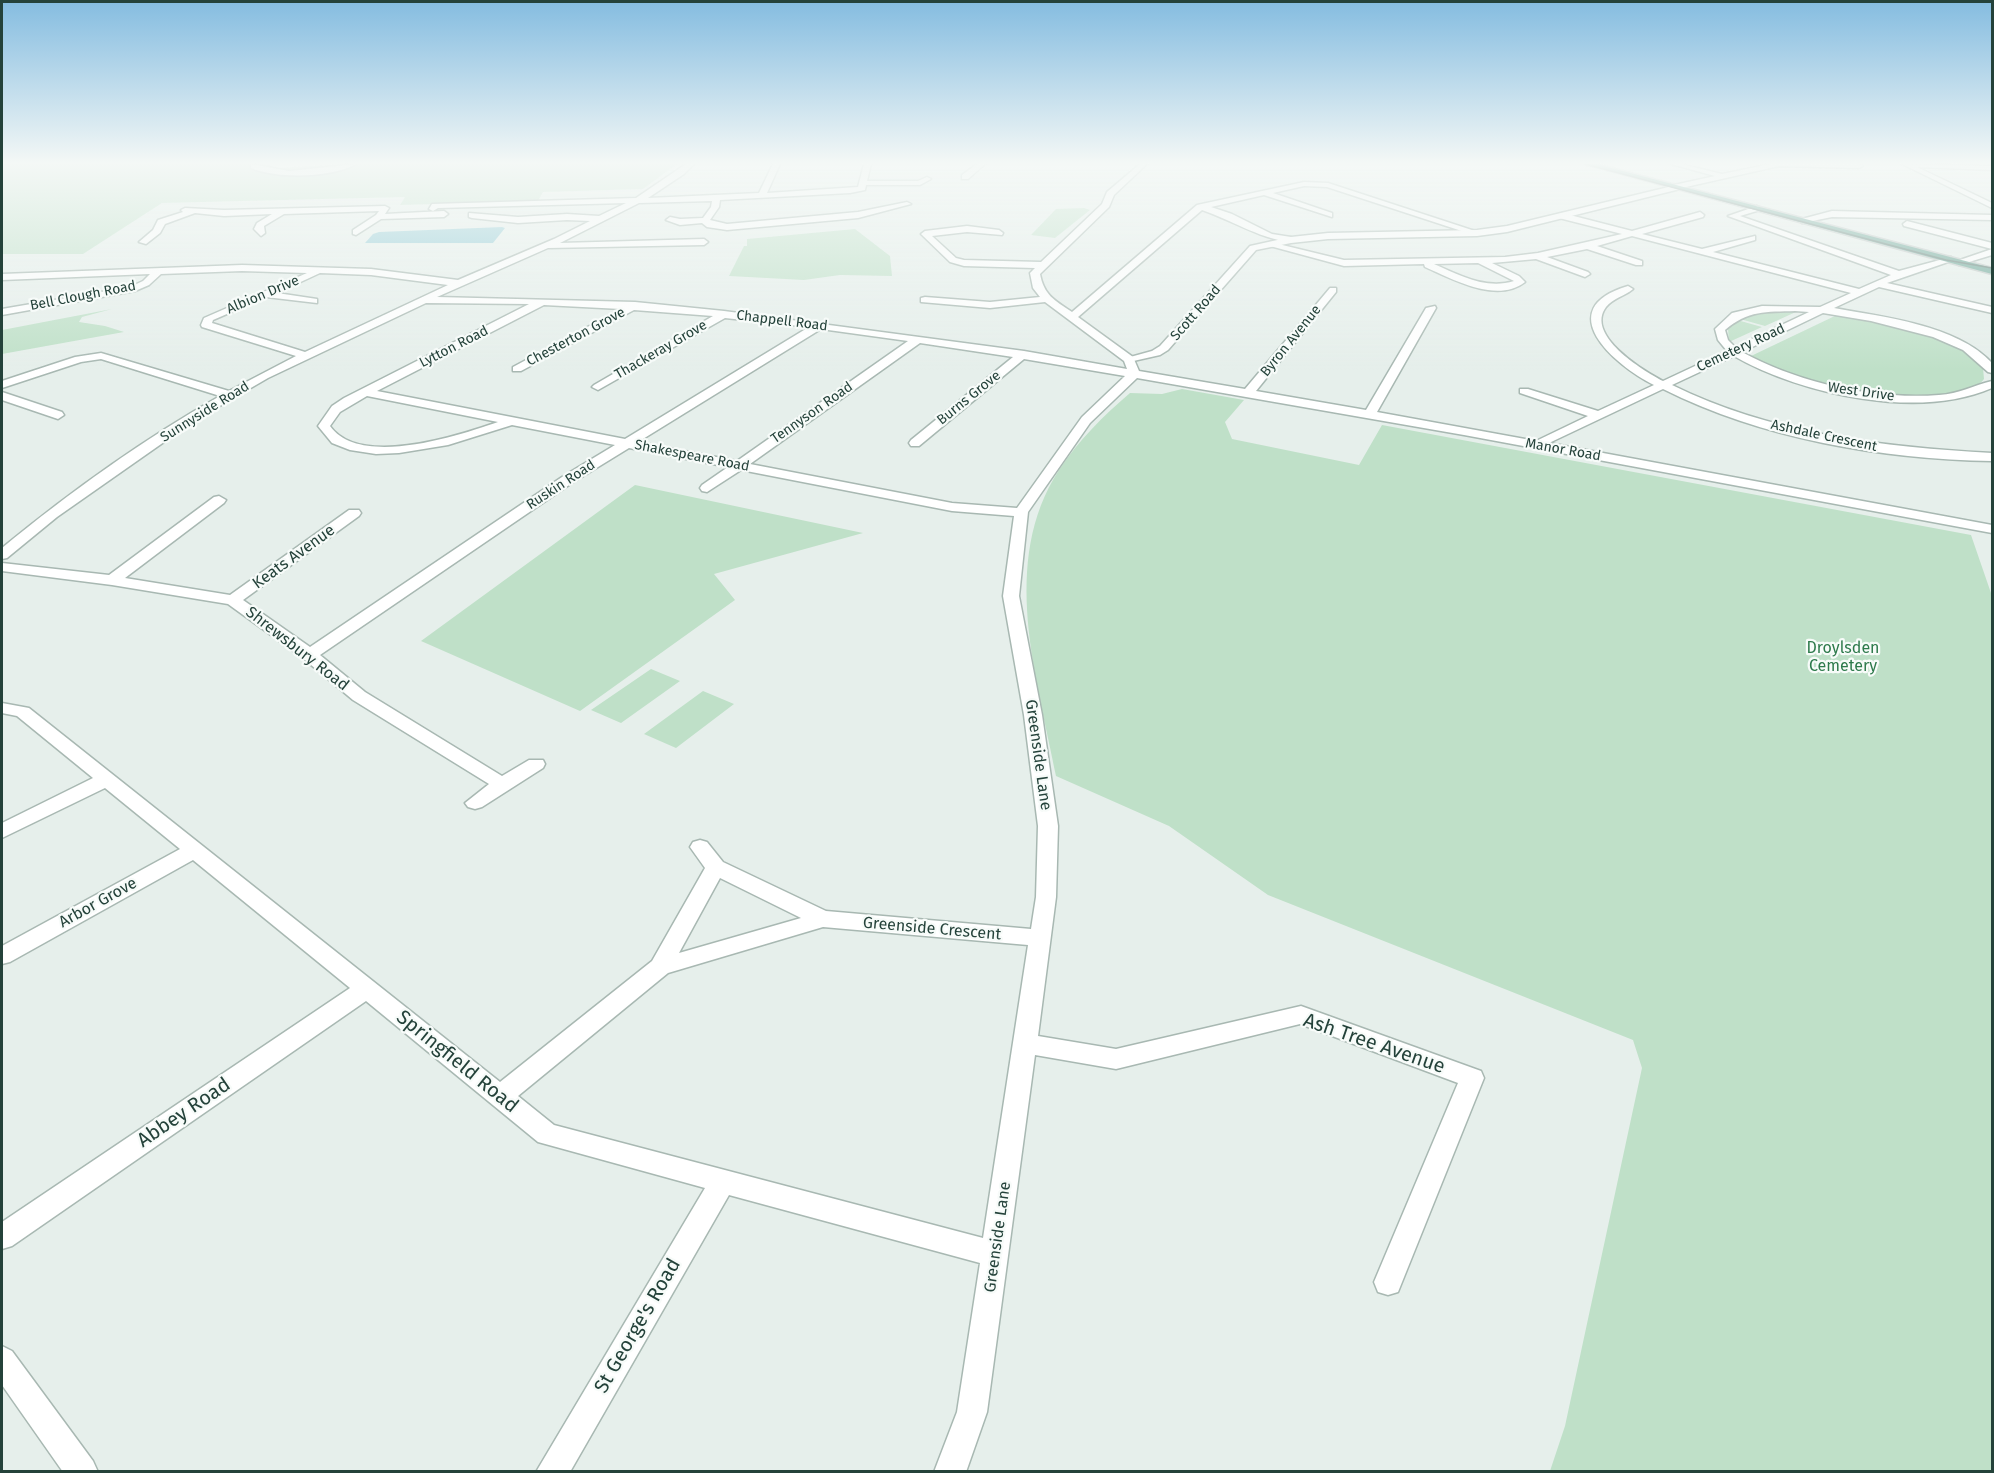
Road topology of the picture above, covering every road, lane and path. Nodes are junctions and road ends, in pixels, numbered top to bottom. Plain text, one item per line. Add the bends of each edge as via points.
1 (1263, 232) edge
2 (154, 233) edge
3 (573, 233) edge
4 (938, 233) edge
5 (1077, 233) edge
6 (1170, 233) edge
7 (1264, 233) edge
8 (1477, 233) edge
9 (1628, 233) edge
10 (1637, 233) edge
11 (1780, 233) edge
12 (1849, 233) edge
13 (1939, 233) edge
14 (1633, 234) junction
15 (1752, 238) dead end
16 (143, 239) dead end
17 (1291, 240) junction
18 (704, 242) dead end
19 (1273, 244) junction
20 (547, 246) junction
21 (1587, 246) junction
22 (1992, 246) edge
23 (1252, 248) junction
24 (1704, 251) junction
25 (1992, 252) edge
26 (1538, 256) junction
27 (1478, 260) junction
28 (1953, 261) junction
29 (1418, 262) junction
30 (1639, 263) dead end
31 (1043, 266) junction
32 (159, 271) junction
33 (321, 271) junction
34 (1992, 271) edge
35 (1585, 274) dead end
36 (1898, 274) junction
37 (2, 277) edge
38 (459, 283) junction
39 (1877, 284) junction
40 (1628, 289) dead end
41 (1333, 290) dead end
42 (1860, 292) junction
43 (265, 294) junction
44 (1047, 299) junction
45 (427, 300) junction
46 (925, 300) dead end
47 (313, 301) dead end
48 (544, 301) junction
49 (635, 305) junction
50 (1431, 308) dead end
51 (1822, 309) junction
52 (1992, 310) edge
53 (2, 312) edge
54 (724, 314) junction
55 (1072, 317) junction
56 (818, 326) junction
57 (918, 339) junction
58 (1734, 351) junction
59 (1024, 354) junction
60 (306, 356) junction
61 (1131, 366) junction
62 (517, 369) dead end
63 (1992, 370) edge
64 (1992, 384) edge
65 (2, 385) edge
66 (1662, 386) junction
67 (598, 387) dead end
68 (1524, 391) dead end
69 (364, 392) junction
70 (1248, 393) junction
71 (230, 395) junction
72 (2, 396) edge
73 (58, 415) dead end
74 (1369, 416) junction
75 (1598, 416) junction
76 (511, 421) junction
77 (626, 443) junction
78 (915, 443) dead end
79 (1539, 446) junction
80 (1992, 457) edge
81 (738, 465) junction
82 (706, 488) dead end
83 (219, 500) dead end
84 (1021, 512) junction
85 (354, 513) dead end
86 (1990, 529) edge
87 (1992, 544) edge
88 (2, 555) edge
89 (2, 567) edge
90 (112, 580) junction
91 (234, 600) junction
92 (310, 655) junction
93 (2, 708) edge
94 (536, 764) dead end
95 (107, 779) junction
96 (502, 784) junction
97 (475, 803) dead end
98 (2, 831) edge
99 (699, 847) dead end
100 (194, 850) junction
101 (716, 867) junction
102 (823, 919) junction
103 (1040, 938) junction
104 (2, 956) edge
105 (660, 967) junction
106 (366, 989) junction
107 (1025, 1044) junction
108 (500, 1096) junction
109 (723, 1181) junction
110 (2, 1237) edge
111 (995, 1254) junction
112 (1388, 1282) dead end
113 (2, 1361) edge
114 (82, 1472) edge
115 (552, 1472) edge
116 (950, 1472) edge

1 - 23 street, Scott Road
2 - 16 street
3 - 20 street, Sunnyside Road
4 - 31 street via 925,234 953,260
5 - 31 street
6 - 55 street
7 - 17 street
8 - 17 street via 1377,233
9 - 14 street
10 - 14 street
11 - 36 street
12 - 28 main road
13 - 22 street
14 - 21 street
14 - 24 street
15 - 24 street
17 - 19 street
18 - 20 street
19 - 23 street
19 - 29 street via 1344,263
20 - 38 street, Sunnyside Road
21 - 26 street
21 - 30 street
23 - 61 street, Scott Road via 1164,348
24 - 42 street
25 - 28 street, Cemetery Road
26 - 27 street
26 - 35 street
27 - 29 street
27 - 29 street via 1520,282 1488,287
28 - 34 main road
28 - 36 street, Cemetery Road
31 - 44 street via 1035,273 1038,288
32 - 33 street
32 - 37 street
32 - 53 street, Bell Clough Road via 132,289
33 - 38 street via 371,272
33 - 43 street, Albion Drive
36 - 39 street, Cemetery Road
38 - 45 street, Sunnyside Road
39 - 42 street, Cemetery Road
39 - 52 street
40 - 66 street, Ashdale Crescent via 1610,297 1599,308 1597,332 1623,360
41 - 70 street, Byron Avenue
42 - 51 street, Cemetery Road
43 - 47 street
43 - 60 street, Albion Drive via 209,318 206,325
44 - 46 street via 990,305
44 - 55 street
45 - 48 street, Chappell Road
45 - 60 street, Sunnyside Road
48 - 49 street, Chappell Road
48 - 69 street, Lytton Road
49 - 54 street, Chappell Road
49 - 62 street, Chesterton Grove
50 - 74 street
51 - 58 street, Cemetery Road
51 - 58 street via 1772,309 1732,317 1723,323 1720,335
51 - 63 street via 1879,318 1943,336 1973,352
54 - 56 street, Chappell Road
54 - 67 street, Thackeray Grove
55 - 61 street
56 - 57 street, Chappell Road
56 - 77 street, Ruskin Road
57 - 59 street, Chappell Road
57 - 81 street, Tennyson Road
58 - 64 street, West Drive via 1796,379 1872,395 1950,397
58 - 66 street, Cemetery Road
59 - 61 street, Chappell Road
59 - 78 street, Burns Grove
60 - 71 street, Sunnyside Road
61 - 70 street, Manor Road
61 - 84 street, Greenside Lane via 1086,420
65 - 71 street via 101,356
66 - 75 street, Cemetery Road
66 - 80 street, Ashdale Crescent via 1721,409 1817,436 1920,453
68 - 75 street
69 - 76 street, Shakespeare Road
69 - 76 street, Lytton Road via 336,409 324,426 335,439 362,448 441,444
70 - 74 street, Manor Road
71 - 88 street, Sunnyside Road via 190,418 52,514
72 - 73 street
74 - 79 street, Manor Road
75 - 79 street, Cemetery Road
76 - 77 street, Shakespeare Road
77 - 81 street, Shakespeare Road
77 - 92 street, Ruskin Road
79 - 86 street, Manor Road
81 - 82 street, Tennyson Road
81 - 84 street, Shakespeare Road via 952,507
83 - 90 street
84 - 103 street, Greenside Lane via 1011,596 1048,826 1046,897
85 - 91 street, Keats Avenue
86 - 87 street
89 - 90 street, Shrewsbury Road
90 - 91 street, Shrewsbury Road
91 - 92 street, Shrewsbury Road
92 - 96 street, Shrewsbury Road via 359,696
93 - 95 street, Springfield Road via 23,712
94 - 96 street
95 - 98 street
95 - 100 street, Springfield Road
96 - 97 street
99 - 101 street
100 - 104 street, Arbor Grove
100 - 106 street, Springfield Road
101 - 102 street
101 - 105 street
102 - 103 street, Greenside Crescent
102 - 105 street
103 - 107 street, Greenside Lane
105 - 108 street
106 - 108 street, Springfield Road
106 - 110 street, Abbey Road
107 - 111 street, Greenside Lane
107 - 112 street, Ash Tree Avenue via 1116,1059 1301,1015 1472,1078
108 - 109 street, Springfield Road via 547,1134
109 - 111 street, Springfield Road
109 - 115 street, St George's Road
111 - 116 street, Greenside Lane via 972,1412
113 - 114 street

